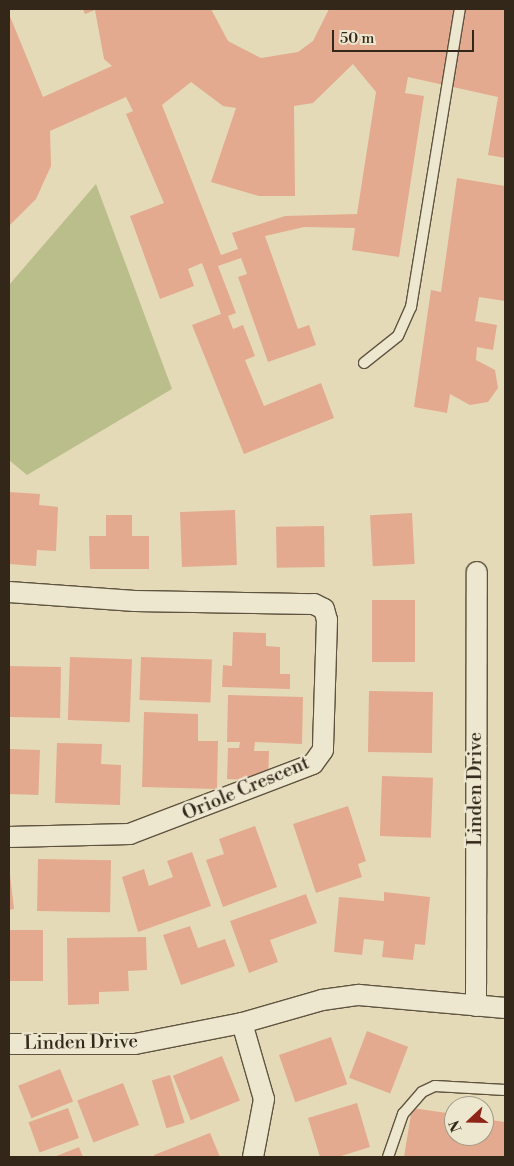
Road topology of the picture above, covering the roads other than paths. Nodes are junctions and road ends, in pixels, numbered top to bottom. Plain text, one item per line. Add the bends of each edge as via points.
1 (460, 9) edge
2 (364, 363) dead end
3 (477, 572) dead end
4 (9, 592) edge
5 (9, 837) edge
6 (476, 1006) junction
7 (505, 1008) edge
8 (242, 1023) junction
9 (9, 1044) edge
10 (505, 1090) edge
11 (253, 1157) edge
12 (388, 1157) edge

1 - 2 lane via 411,307 398,336
3 - 6 street, Linden Drive
4 - 5 street, Oriole Crescent via 135,601 314,604 324,609 327,620 323,750 313,764 130,834
6 - 7 street, Linden Drive
6 - 8 street, Linden Drive via 359,996 322,1000
8 - 9 street, Linden Drive via 135,1044
8 - 11 street via 264,1099
10 - 12 lane via 435,1086 422,1092 403,1114

